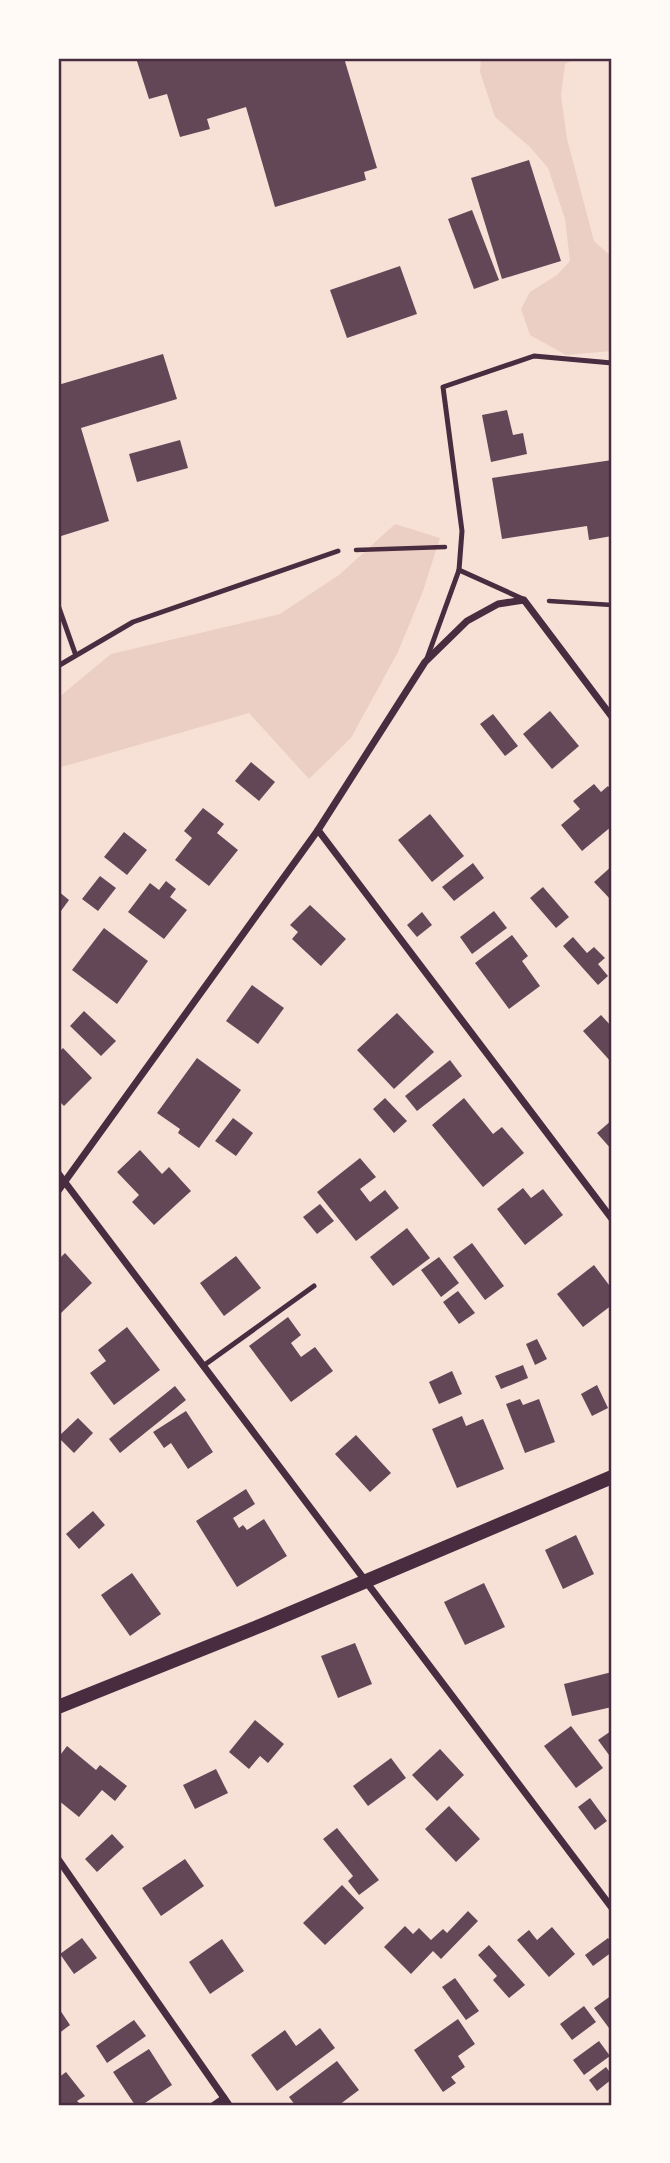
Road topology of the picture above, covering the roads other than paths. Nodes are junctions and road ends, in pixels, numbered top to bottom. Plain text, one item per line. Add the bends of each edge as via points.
1 (612, 363) edge
2 (338, 551) road end
3 (459, 570) junction
4 (524, 600) junction
5 (58, 605) edge
6 (75, 653) junction
7 (425, 662) junction
8 (58, 666) edge
9 (612, 717) edge
10 (317, 830) junction
11 (58, 1173) edge
12 (65, 1182) junction
13 (58, 1191) edge
14 (612, 1219) edge
15 (314, 1286) dead end
16 (203, 1366) junction
17 (612, 1477) edge
18 (364, 1581) junction
19 (58, 1707) edge
20 (58, 1859) edge
21 (612, 1908) edge
22 (226, 2102) edge
23 (214, 2105) edge

1 - 3 lane via 534,356 443,387 462,531
2 - 6 lane via 133,622
3 - 4 lane
3 - 7 lane
4 - 7 street via 498,604 467,621
4 - 9 street
5 - 6 lane
6 - 8 lane
7 - 10 street
10 - 12 street
10 - 14 street
11 - 12 street
12 - 13 street
12 - 16 street
15 - 16 lane
16 - 18 street
17 - 18 main road
18 - 19 main road
18 - 21 street
20 - 22 street
22 - 23 street

